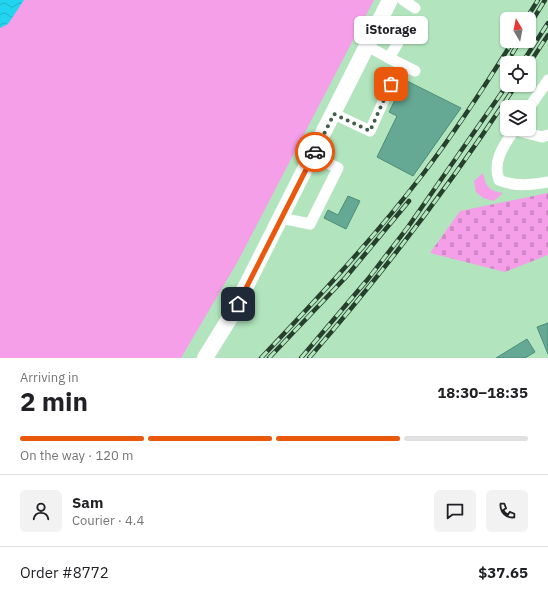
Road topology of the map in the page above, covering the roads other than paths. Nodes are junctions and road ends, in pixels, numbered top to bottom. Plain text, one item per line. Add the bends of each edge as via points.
1 (390, 0) edge
2 (403, 0) edge
3 (415, 8) dead end
4 (402, 36) dead end
5 (367, 46) junction
6 (390, 58) junction
7 (415, 71) dead end
8 (548, 80) edge
9 (391, 84) dead end
10 (534, 100) edge
11 (334, 114) junction
12 (536, 135) edge
13 (548, 135) edge
14 (511, 136) edge
15 (313, 156) junction
16 (548, 182) edge
17 (281, 218) junction
18 (205, 358) edge

1 - 5 highway
2 - 3 street
4 - 6 street
5 - 6 street
5 - 11 highway
6 - 7 street
8 - 10 street
9 - 11 street via 370,131
11 - 15 highway
12 - 13 street
14 - 16 street via 496,162 499,180 525,186
15 - 17 highway
15 - 17 street via 338,168 310,224
17 - 18 highway via 231,316

